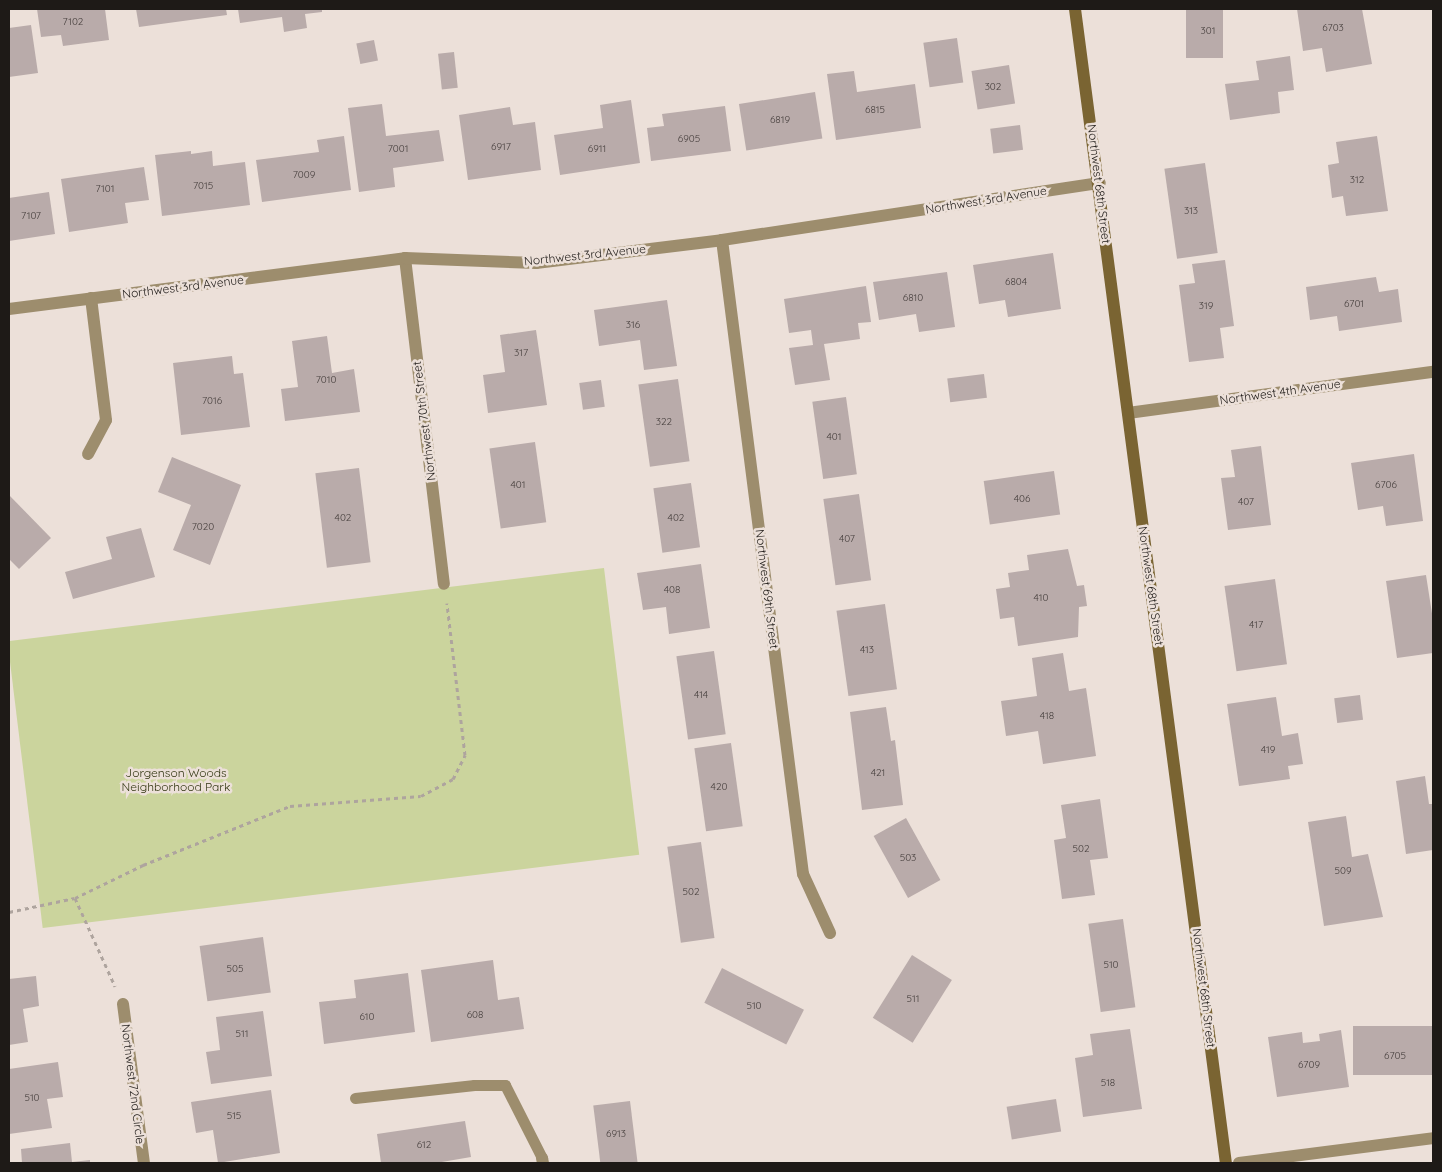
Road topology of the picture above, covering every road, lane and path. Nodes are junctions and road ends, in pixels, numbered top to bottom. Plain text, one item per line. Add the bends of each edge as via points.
1 (1075, 9) edge
2 (1100, 183) junction
3 (722, 240) junction
4 (404, 258) junction
5 (90, 298) junction
6 (9, 310) edge
7 (1433, 372) edge
8 (1128, 413) junction
9 (88, 454) dead end
10 (444, 584) joint
11 (74, 898) junction
12 (9, 912) edge
13 (830, 933) dead end
14 (123, 1004) joint
15 (355, 1098) dead end
16 (1433, 1138) edge
17 (543, 1160) edge
18 (144, 1163) edge
19 (1226, 1163) edge
20 (1238, 1163) edge

1 - 2 street, Northwest 68th Street
2 - 3 street, Northwest 3rd Avenue
2 - 8 street, Northwest 68th Street
3 - 4 street, Northwest 3rd Avenue via 536,263
3 - 13 street, Northwest 69th Street via 803,874
4 - 5 street, Northwest 3rd Avenue
4 - 10 street, Northwest 70th Street
5 - 6 street, Northwest 3rd Avenue
5 - 9 street via 106,420
7 - 8 street, Northwest 4th Avenue
8 - 19 street, Northwest 68th Street
10 - 11 path via 465,755 453,779 421,796 290,806 143,865
11 - 12 path
11 - 14 path
14 - 18 street, Northwest 72nd Circle
15 - 17 lane via 474,1084 505,1085
16 - 20 street

